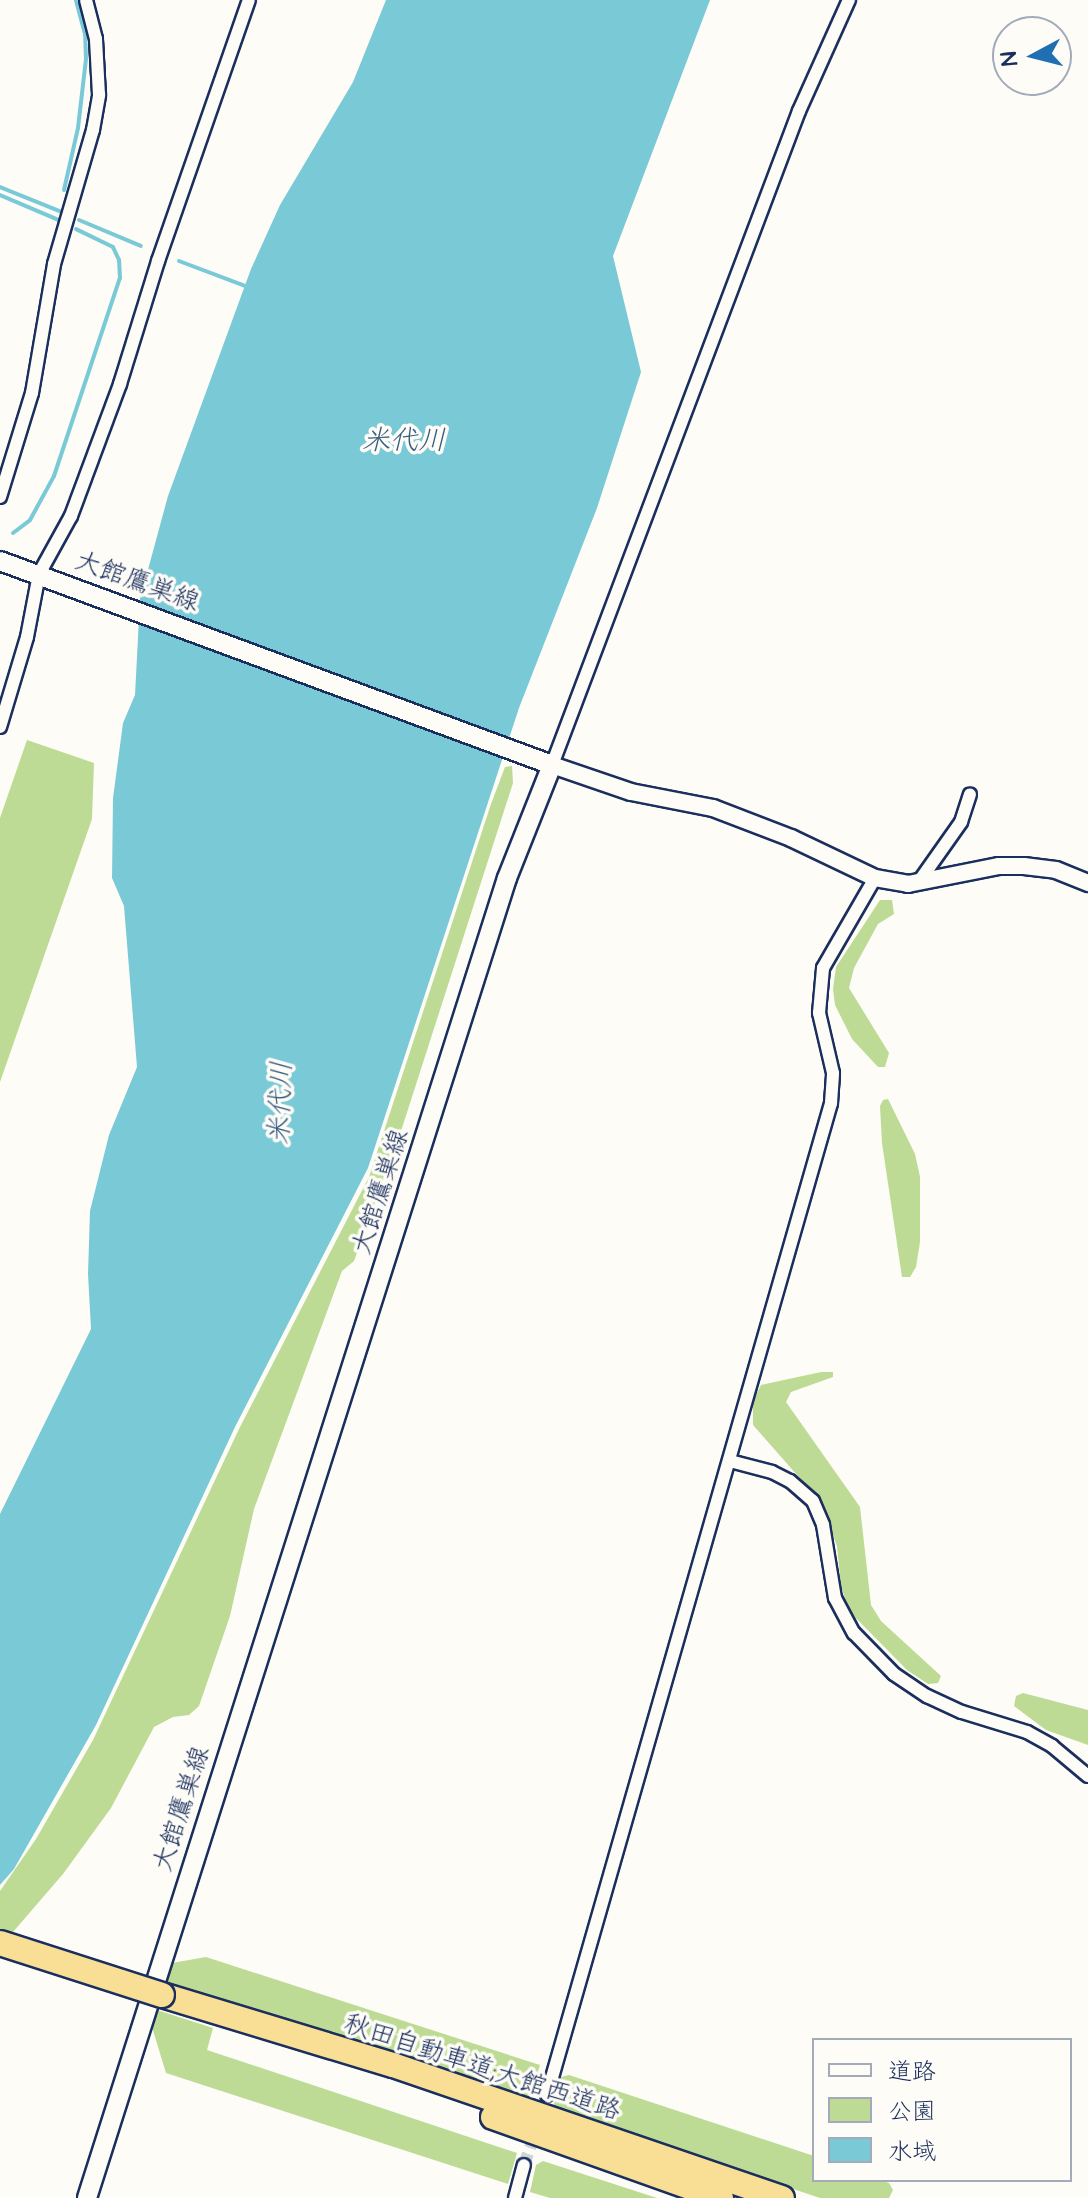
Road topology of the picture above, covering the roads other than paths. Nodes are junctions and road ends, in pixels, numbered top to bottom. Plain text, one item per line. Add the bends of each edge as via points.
1 (86, 0) edge
2 (249, 0) edge
3 (849, 0) edge
4 (0, 497) edge
5 (0, 561) edge
6 (39, 574) junction
7 (6, 683) edge
8 (0, 727) edge
9 (552, 765) junction
10 (970, 794) dead end
11 (875, 878) junction
12 (918, 883) junction
13 (1088, 883) edge
14 (730, 1461) junction
15 (1088, 1776) edge
16 (0, 1943) edge
17 (162, 1995) junction
18 (547, 2095) dead end
19 (524, 2165) tunnel mouth
20 (87, 2198) edge
21 (515, 2198) edge
22 (721, 2198) edge
23 (782, 2198) edge

1 - 4 street via 100,68 97,107 54,264 32,393
2 - 6 street via 115,397 71,516
3 - 9 street via 794,126
5 - 6 main road, 大館鷹巣線
6 - 7 street via 27,637
6 - 9 main road, 大館鷹巣線
7 - 8 street
9 - 11 street via 631,792 713,808
9 - 20 main road, 大館鷹巣線 via 507,878
10 - 12 street via 961,822
11 - 12 street
11 - 14 street via 823,968 819,1013 833,1073 831,1103
12 - 13 street via 1024,866 1056,870
14 - 15 street via 772,1472 813,1501 823,1525 835,1598 854,1633 894,1674 962,1712 1027,1732
14 - 18 street
16 - 17 highway, 秋田自動車道;大館西道路, bridge
17 - 22 highway, 秋田自動車道;大館西道路
17 - 23 highway, 秋田自動車道;大館西道路 via 393,2065
19 - 21 street

